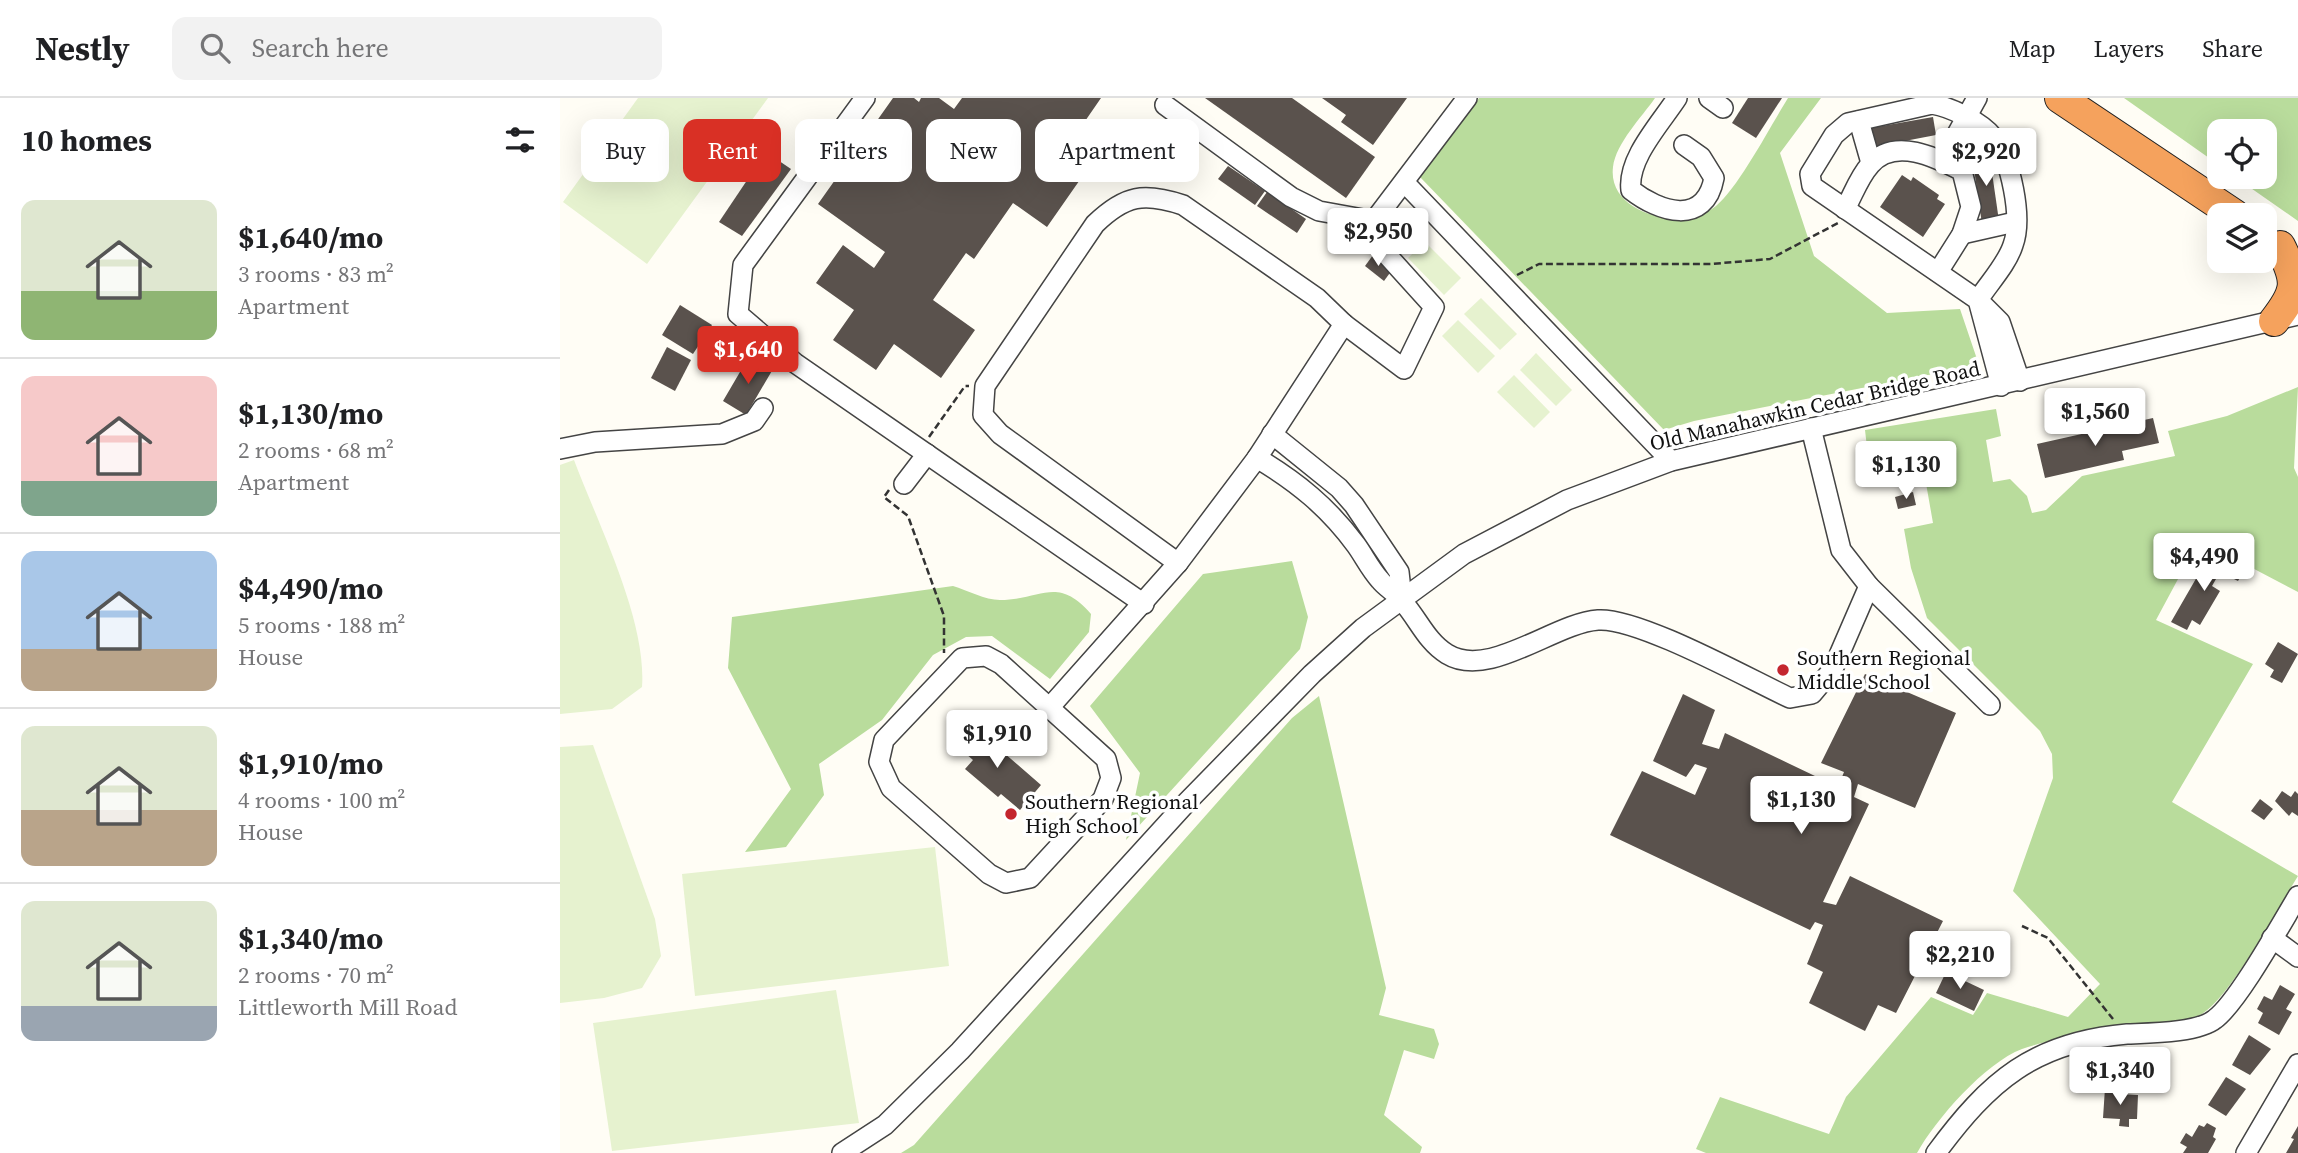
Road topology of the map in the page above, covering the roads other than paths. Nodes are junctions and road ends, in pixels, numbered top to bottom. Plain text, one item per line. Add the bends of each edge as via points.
1 (865, 98) edge
2 (1467, 98) edge
3 (1677, 98) edge
4 (1991, 98) edge
5 (2060, 98) edge
6 (1164, 106) dead end
7 (1972, 109) edge
8 (1859, 121) junction
9 (1684, 145) dead end
10 (1942, 161) junction
11 (1871, 163) junction
12 (1404, 182) junction
13 (2217, 203) edge
14 (1845, 209) junction
15 (1374, 221) junction
16 (2015, 222) junction
17 (1962, 234) junction
18 (2281, 246) edge
19 (1938, 272) junction
20 (1978, 300) junction
21 (2286, 318) edge
22 (1344, 324) junction
23 (2020, 381) junction
24 (2001, 386) junction
25 (763, 408) dead end
26 (1811, 428) junction
27 (1272, 434) junction
28 (560, 449) edge
29 (924, 452) junction
30 (1257, 458) junction
31 (1671, 461) junction
32 (897, 486) road end
33 (1178, 563) junction
34 (1869, 586) junction
35 (1402, 599) junction
36 (1144, 604) junction
37 (1990, 705) dead end
38 (1049, 708) junction
39 (2298, 896) edge
40 (2272, 938) junction
41 (2298, 957) edge
42 (2298, 1064) edge
43 (842, 1153) edge
44 (1936, 1153) edge
45 (2246, 1153) edge

1 - 29 street via 743,265 738,314 810,372
2 - 12 street
3 - 9 street via 1634,160 1631,190 1660,208 1674,210 1686,211 1706,199 1714,178 1701,158
4 - 7 street
5 - 13 highway
6 - 15 street via 1291,197 1319,211
7 - 8 street via 1932,104
7 - 10 street
7 - 16 street via 2002,150 2017,203
8 - 11 street
8 - 14 street via 1848,123 1834,135 1810,174 1812,186
10 - 11 street via 1918,151 1889,154
10 - 17 street via 1962,171 1971,206
11 - 14 street
12 - 15 street
12 - 31 street
14 - 19 street
15 - 22 street via 1378,245 1434,307 1404,369
16 - 17 street
16 - 20 street via 2013,245
17 - 19 street
18 - 21 highway via 2294,272 2296,292
19 - 20 street
20 - 23 street via 2000,322
20 - 24 street
21 - 23 street, Old Manahawkin Cedar Bridge Road
22 - 27 street
22 - 33 street via 1317,298 1183,205 1141,196 1114,206 1095,224 985,386 983,415 1000,434
23 - 24 street, Old Manahawkin Cedar Bridge Road
24 - 26 street, Old Manahawkin Cedar Bridge Road
25 - 28 street via 754,421 722,434 595,442
26 - 31 street, Old Manahawkin Cedar Bridge Road
26 - 34 street via 1841,550
27 - 30 street
27 - 35 street via 1354,505 1399,572
29 - 32 street
29 - 36 street
30 - 33 street
30 - 35 street via 1315,497 1382,583
31 - 35 street, Old Manahawkin Cedar Bridge Road via 1558,504 1464,554
33 - 36 street
34 - 35 street via 1833,670 1812,694 1790,698 1648,631 1600,620 1471,664 1448,655 1429,638
34 - 37 street
35 - 43 street, Old Manahawkin Cedar Bridge Road via 1303,683 941,1070 885,1125
36 - 38 street
38 - 38 street via 1001,664 986,656 962,658 884,740 879,762 891,788 989,874 1006,883 1030,878 1103,799 1111,778 1106,759
39 - 40 street
40 - 41 street
40 - 44 street via 2214,1020 2155,1033 2090,1039 2047,1052 2011,1072 1968,1111
42 - 45 street

